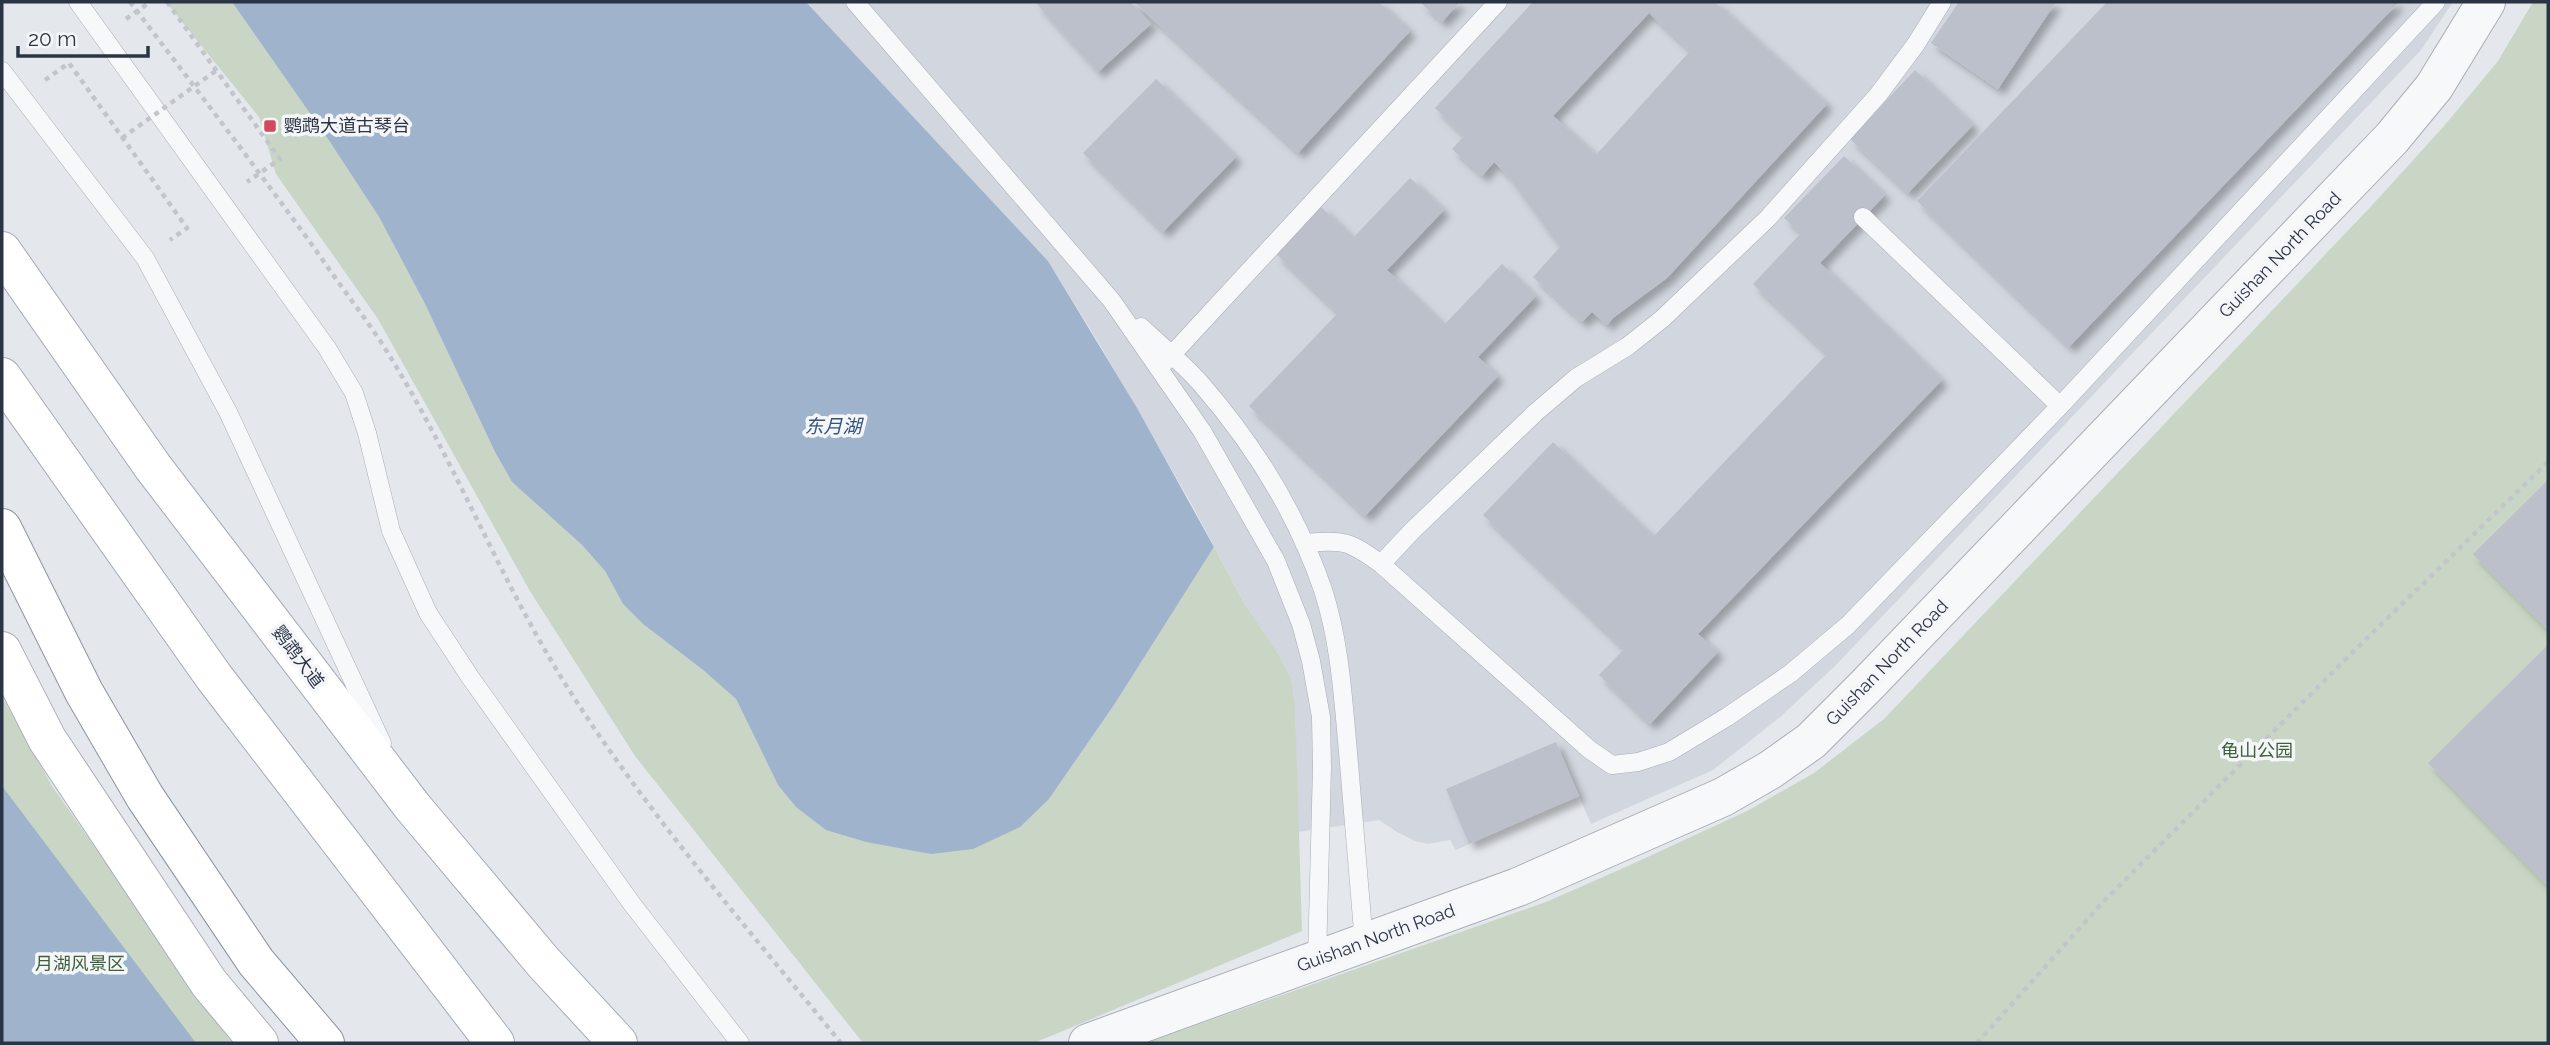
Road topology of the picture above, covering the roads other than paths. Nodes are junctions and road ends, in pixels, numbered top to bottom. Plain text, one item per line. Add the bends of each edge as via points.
1 (78, 2) edge
2 (855, 2) edge
3 (1499, 2) edge
4 (1942, 2) edge
5 (2436, 2) edge
6 (2486, 2) edge
7 (2, 71) edge
8 (1863, 217) dead end
9 (2, 251) edge
10 (1165, 361) junction
11 (2, 377) edge
12 (2060, 406) junction
13 (2, 528) edge
14 (1304, 542) junction
15 (1381, 564) junction
16 (2, 651) edge
17 (412, 806) junction
18 (1364, 943) junction
19 (1317, 960) junction
20 (259, 1043) edge
21 (324, 1043) edge
22 (495, 1043) edge
23 (618, 1043) edge
24 (740, 1043) edge
25 (1088, 1043) edge

1 - 24 lane via 327,348 354,393 391,531 428,613 632,904
2 - 10 lane
3 - 10 lane
4 - 15 lane via 1916,44 1817,173 1662,318 1535,413
5 - 12 lane
6 - 18 street, Guishan North Road via 2434,87 2392,138 1811,741 1723,797 1518,887
7 - 17 lane via 145,258 228,412
8 - 12 lane
9 - 17 main road, 鹦鹉大道 via 153,467
10 - 14 lane via 1201,383 1255,453
10 - 19 lane via 1276,561 1311,661 1321,717
11 - 22 main road via 214,677
12 - 15 lane via 1839,633 1727,717 1669,752 1639,762 1612,765 1590,750
13 - 21 main road via 90,703 145,797 256,962
14 - 15 lane via 1339,540
14 - 18 lane via 1323,591 1340,674
16 - 20 main road via 47,739 209,983
17 - 23 main road, 鹦鹉大道
18 - 19 street, Guishan North Road
19 - 25 street, Guishan North Road

